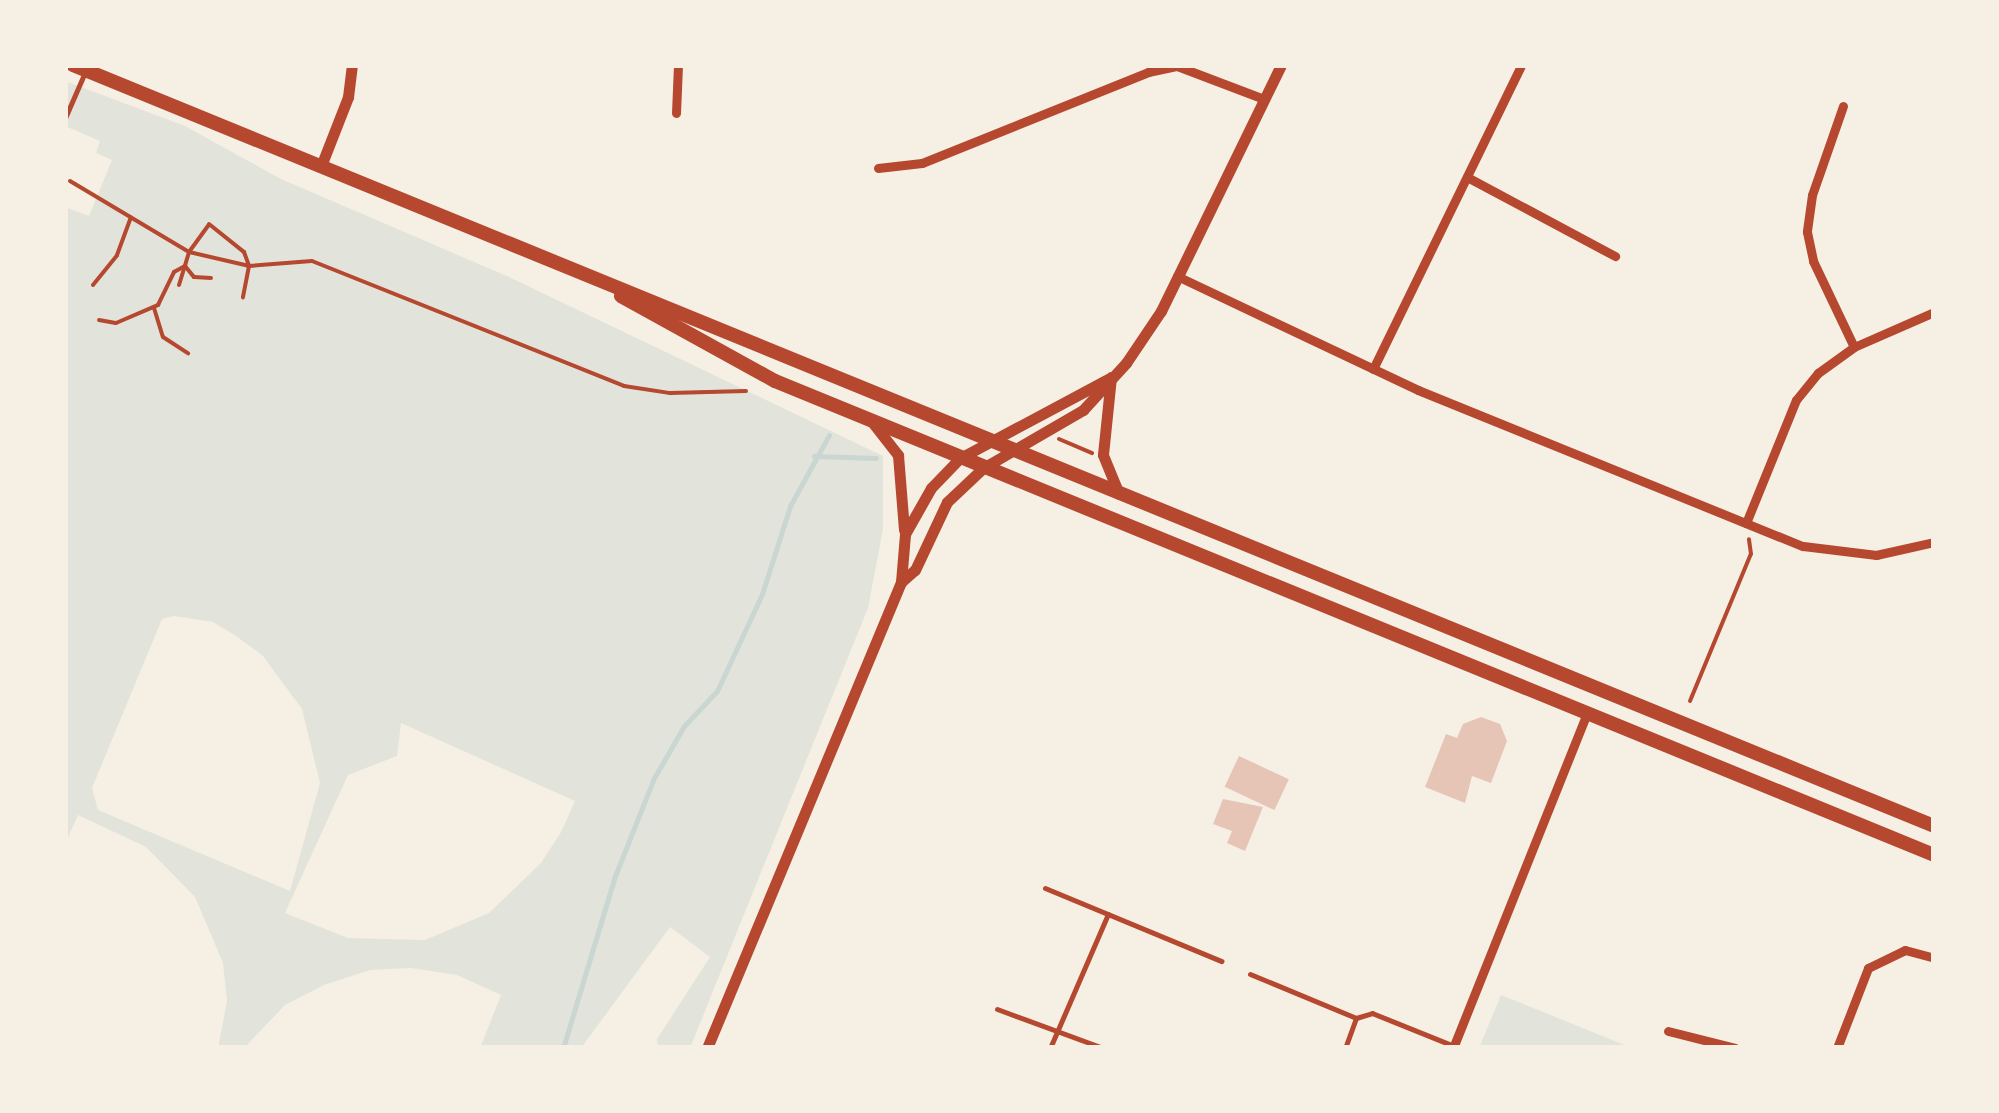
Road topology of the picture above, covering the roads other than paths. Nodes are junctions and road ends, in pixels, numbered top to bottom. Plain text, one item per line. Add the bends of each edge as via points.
1 (352, 65) edge
2 (678, 65) edge
3 (1281, 65) edge
4 (1521, 65) edge
5 (79, 67) edge
6 (1264, 99) junction
7 (1843, 106) dead end
8 (676, 113) dead end
9 (65, 118) edge
10 (321, 166) junction
11 (878, 168) dead end
12 (1467, 177) junction
13 (1615, 256) dead end
14 (560, 262) junction
15 (1177, 276) junction
16 (1934, 312) edge
17 (1854, 348) junction
18 (1373, 369) junction
19 (1111, 377) junction
20 (870, 420) junction
21 (992, 441) junction
22 (1014, 451) junction
23 (960, 458) junction
24 (984, 468) junction
25 (1119, 494) junction
26 (1750, 524) junction
27 (904, 534) junction
28 (1934, 542) edge
29 (901, 582) junction
30 (1587, 713) junction
31 (1934, 826) edge
32 (1934, 855) edge
33 (1045, 888) dead end
34 (1108, 914) junction
35 (1934, 958) edge
36 (1221, 961) dead end
37 (1250, 974) dead end
38 (997, 1009) dead end
39 (1356, 1018) junction
40 (1668, 1031) dead end
41 (1056, 1033) junction
42 (1453, 1047) edge
43 (707, 1048) edge
44 (1050, 1048) edge
45 (1103, 1048) edge
46 (1345, 1048) edge
47 (1734, 1048) edge
48 (1837, 1048) edge

1 - 10 street via 348,97
2 - 8 street
3 - 6 street
4 - 12 street
5 - 9 lane
5 - 10 main road
6 - 11 street via 1200,69 1177,66 922,164
6 - 15 street
7 - 17 street via 1812,195 1807,232 1813,261
10 - 14 main road
12 - 13 street
12 - 18 street
14 - 20 main road via 775,381
14 - 21 main road
15 - 18 street
15 - 19 street via 1148,334
16 - 17 street
17 - 26 street via 1818,372 1796,400
18 - 26 street
19 - 21 street
19 - 22 street via 1083,410
19 - 25 street via 1103,456
20 - 23 main road
20 - 27 street via 898,455
21 - 22 main road
21 - 23 street
22 - 24 street
22 - 25 main road
23 - 24 main road
23 - 27 street via 931,488
24 - 29 street via 956,487 914,570
24 - 30 main road
25 - 31 main road
26 - 28 street via 1834,554 1876,555
27 - 29 street
29 - 43 street
30 - 32 main road
30 - 42 street
33 - 34 lane
34 - 36 lane
34 - 41 lane
35 - 48 street via 1905,950 1868,968
37 - 39 lane
38 - 41 lane
39 - 42 lane via 1372,1013
39 - 46 lane
40 - 47 street
41 - 44 lane
41 - 45 lane

